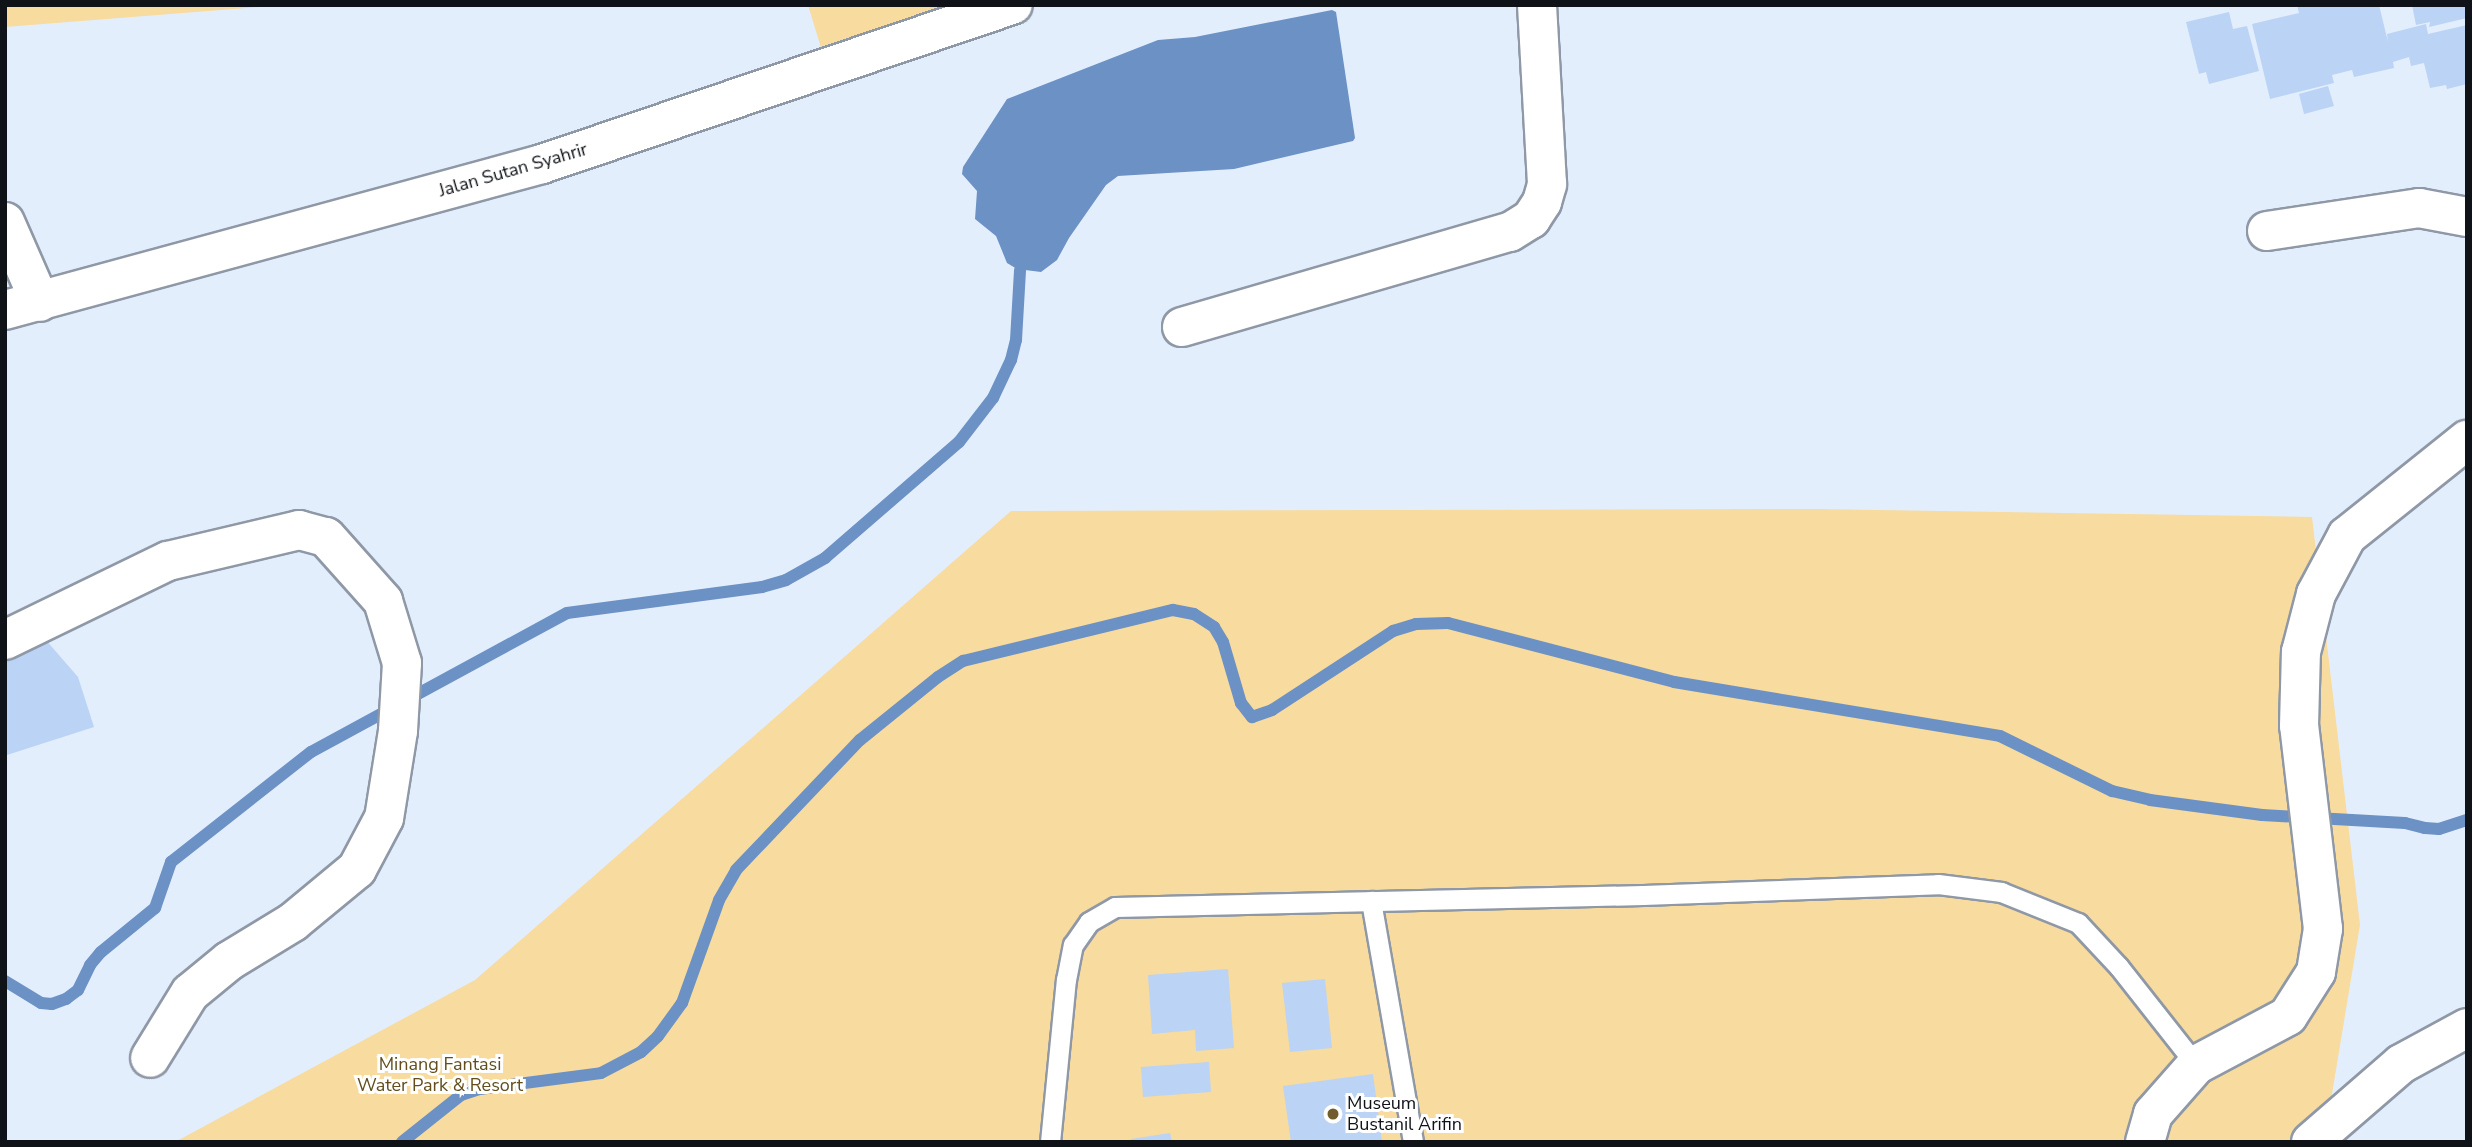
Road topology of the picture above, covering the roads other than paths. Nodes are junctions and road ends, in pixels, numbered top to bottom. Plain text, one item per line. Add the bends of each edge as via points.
1 (1013, 5) edge
2 (1537, 5) edge
3 (2467, 217) edge
4 (5, 222) edge
5 (2267, 231) dead end
6 (23, 306) edge
7 (1182, 327) dead end
8 (2467, 440) edge
9 (9, 629) edge
10 (1371, 901) junction
11 (2467, 1028) edge
12 (150, 1058) dead end
13 (2196, 1065) junction
14 (1050, 1142) edge
15 (1413, 1142) edge
16 (2145, 1142) edge
17 (2311, 1142) edge

1 - 6 main road, Jalan Sutan Syahrir via 542,164
2 - 7 main road via 1547,184 1531,219 1510,232
3 - 5 main road via 2419,208
4 - 6 main road
8 - 13 main road via 2347,536 2316,594 2301,652 2299,726 2323,929 2316,972 2288,1016
9 - 12 main road via 169,561 299,530 326,537 383,601 402,663 398,731 384,818 357,869 293,922 229,961 190,993
10 - 13 lane via 1938,884 2001,892 2078,923
10 - 14 lane via 1115,906 1089,922 1073,945 1066,980
10 - 15 lane
11 - 17 main road via 2401,1064
13 - 16 main road via 2153,1114

